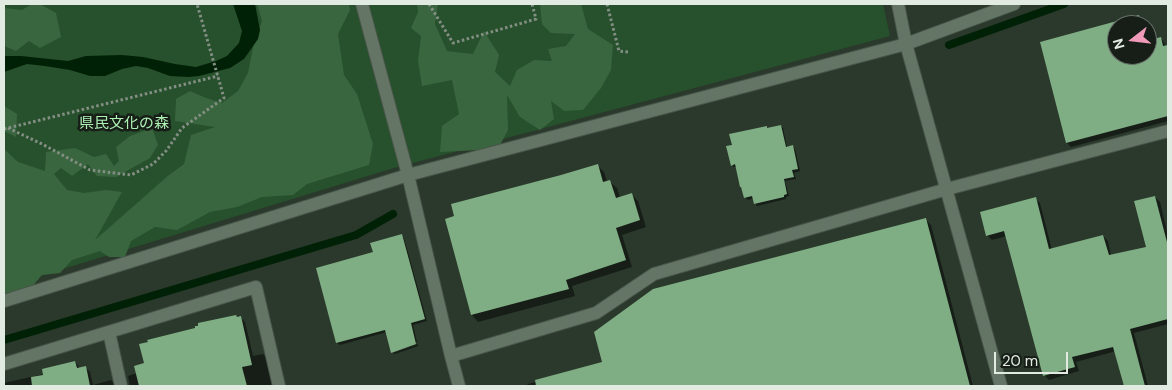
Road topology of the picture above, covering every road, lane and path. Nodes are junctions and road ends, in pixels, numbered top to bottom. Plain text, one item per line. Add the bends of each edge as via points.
1 (197, 4) edge
2 (362, 4) edge
3 (429, 4) edge
4 (532, 4) edge
5 (607, 4) edge
6 (898, 4) edge
7 (1014, 4) edge
8 (906, 44) junction
9 (629, 52) dead end
10 (218, 76) junction
11 (6, 128) edge
12 (1168, 131) edge
13 (408, 175) junction
14 (947, 189) junction
15 (4, 301) edge
16 (109, 332) junction
17 (451, 356) junction
18 (4, 364) edge
19 (121, 386) edge
20 (279, 386) edge
21 (459, 386) edge
22 (1001, 386) edge

1 - 10 path
2 - 13 street
3 - 4 path via 453,43 536,19
5 - 9 path via 619,51
6 - 8 street
7 - 8 street
8 - 13 street
8 - 14 street
10 - 11 path
10 - 11 path via 224,98 182,128 153,164 131,174 90,170
12 - 14 street
13 - 15 street
13 - 17 street
14 - 17 street via 654,274 596,313
14 - 22 street
16 - 18 street
16 - 19 street
16 - 20 street via 256,287
17 - 21 street

